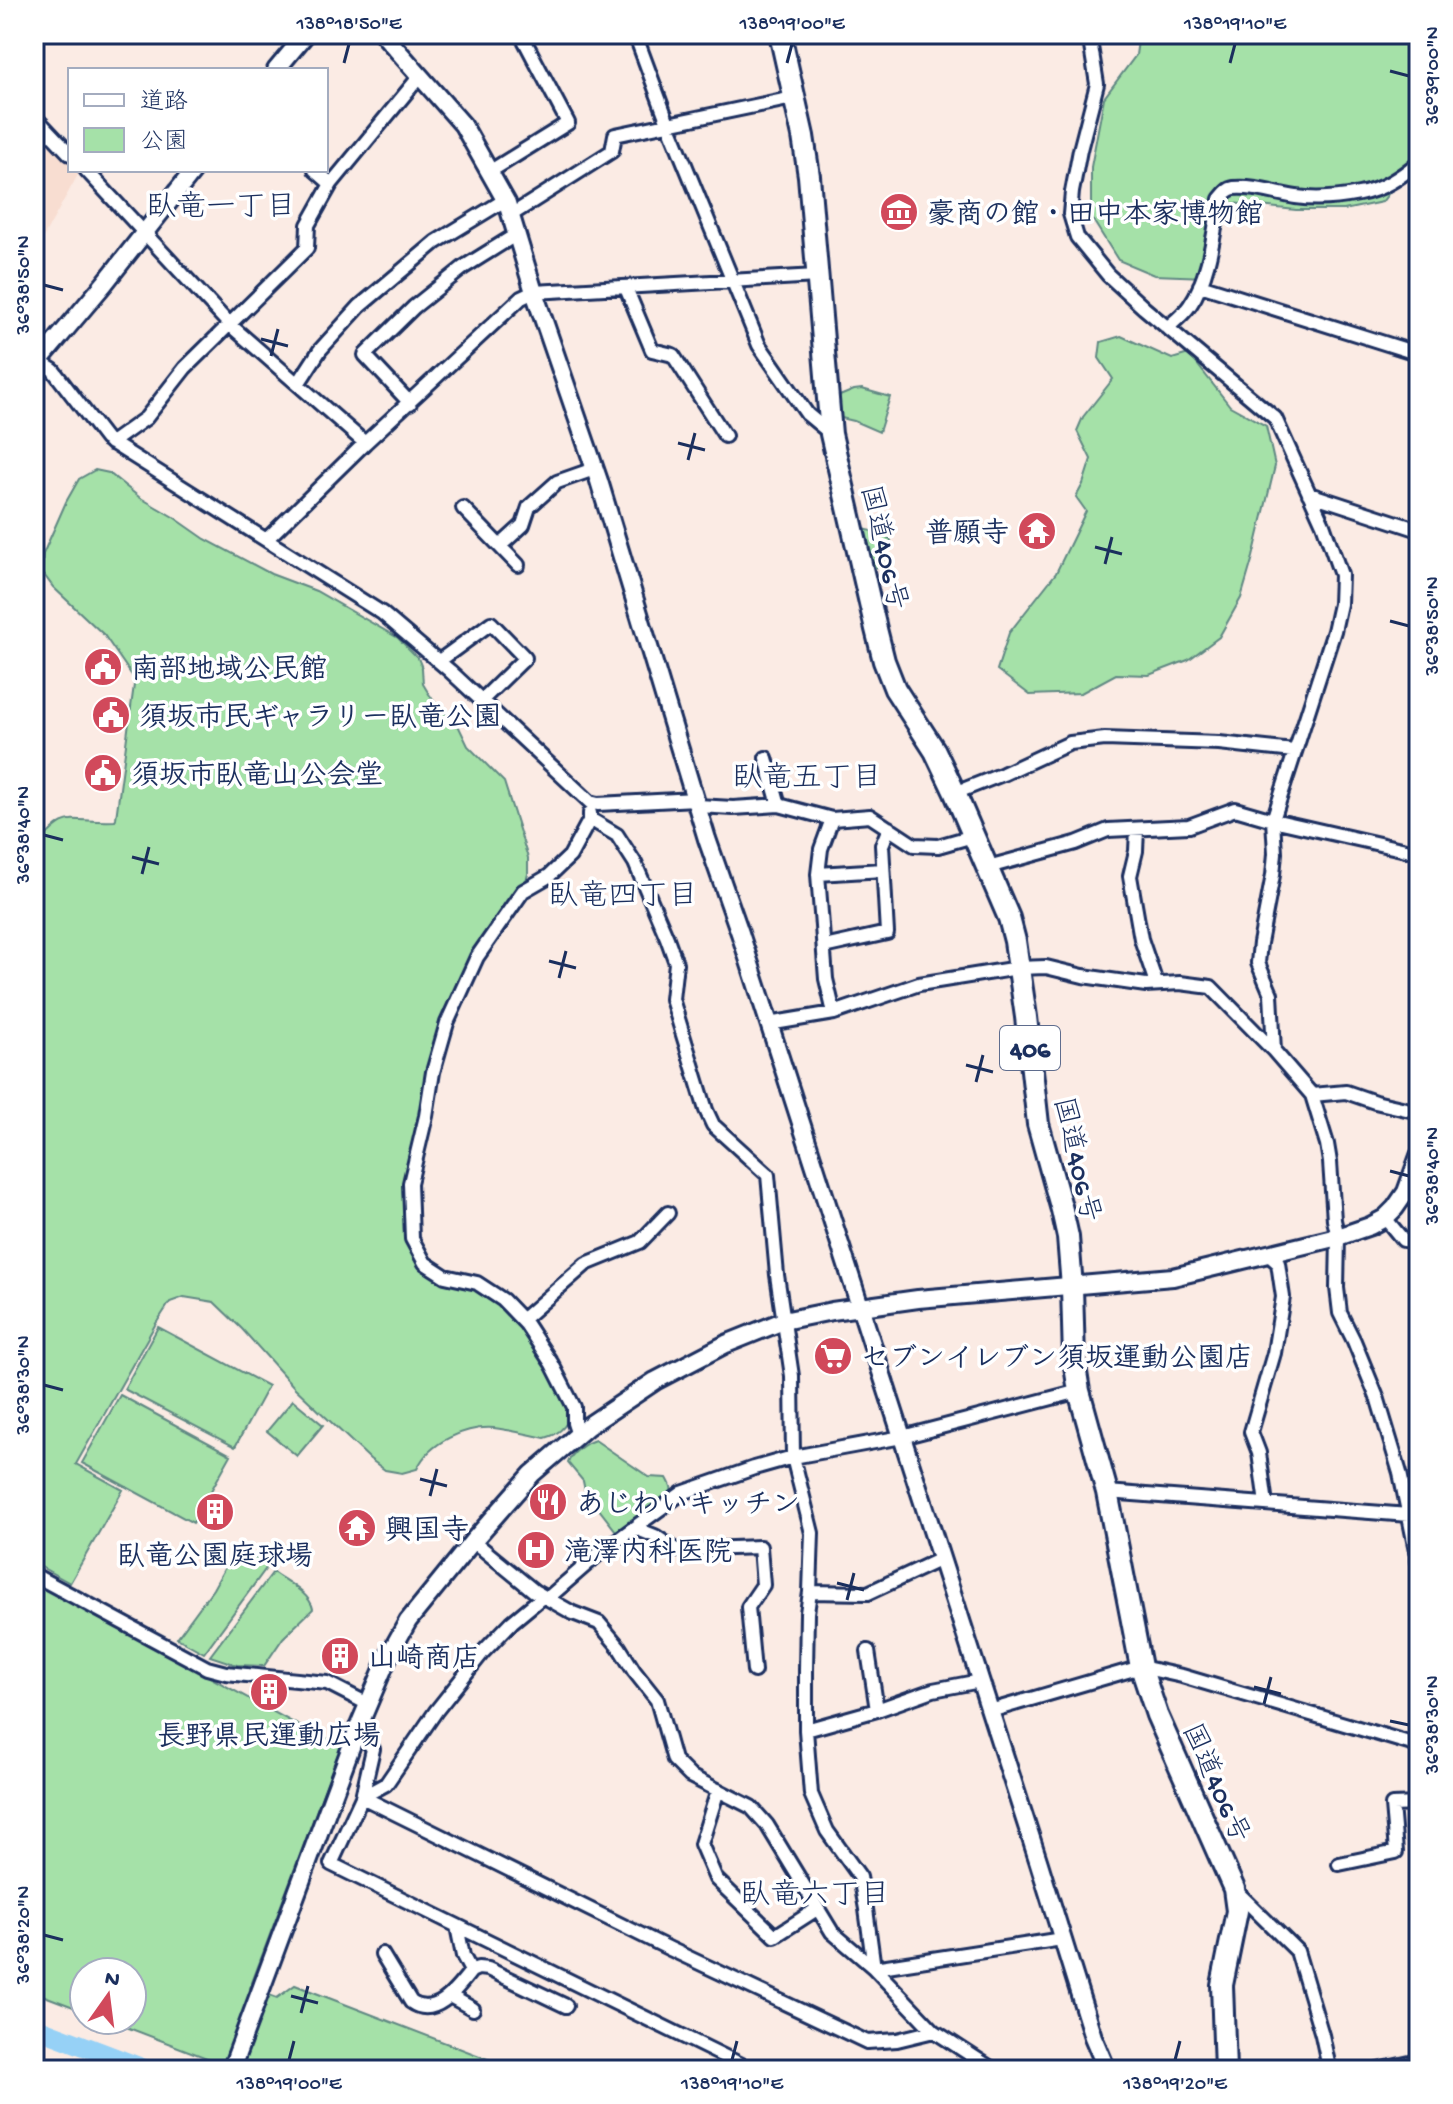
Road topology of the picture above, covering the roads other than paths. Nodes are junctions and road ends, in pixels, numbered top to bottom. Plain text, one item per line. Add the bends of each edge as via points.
1 (306, 34) edge
2 (383, 34) edge
3 (521, 34) edge
4 (635, 34) edge
5 (780, 34) edge
6 (1089, 34) edge
7 (278, 68) edge
8 (420, 76) junction
9 (793, 98) junction
10 (34, 116) edge
11 (668, 123) junction
12 (68, 152) edge
13 (1419, 162) edge
14 (88, 172) edge
15 (192, 172) edge
16 (317, 172) edge
17 (489, 172) junction
18 (331, 184) junction
19 (508, 208) junction
20 (144, 232) junction
21 (517, 234) junction
22 (817, 276) junction
23 (733, 280) junction
24 (1200, 285) junction
25 (626, 288) junction
26 (534, 292) junction
27 (229, 324) junction
28 (1167, 328) junction
29 (1419, 354) edge
30 (36, 364) edge
31 (298, 384) junction
32 (410, 403) junction
33 (831, 434) junction
34 (725, 436) dead end
35 (111, 443) junction
36 (365, 443) junction
37 (594, 469) junction
38 (1309, 494) junction
39 (463, 508) dead end
40 (1419, 530) edge
41 (266, 540) junction
42 (500, 546) junction
43 (518, 565) dead end
44 (439, 661) junction
45 (482, 700) junction
46 (1294, 751) junction
47 (766, 758) dead end
48 (955, 793) junction
49 (590, 802) junction
50 (697, 803) junction
51 (779, 805) junction
52 (590, 819) junction
53 (832, 819) junction
54 (1273, 820) junction
55 (889, 828) junction
56 (1137, 829) junction
57 (973, 836) junction
58 (1419, 853) edge
59 (988, 867) junction
60 (883, 870) junction
61 (818, 874) junction
62 (824, 947) junction
63 (1018, 968) junction
64 (1156, 983) junction
65 (834, 1013) junction
66 (768, 1024) junction
67 (1274, 1051) junction
68 (1312, 1095) junction
69 (1419, 1112) edge
70 (1419, 1156) edge
71 (668, 1213) dead end
72 (1385, 1218) junction
73 (1338, 1237) junction
74 (1419, 1241) edge
75 (1269, 1255) junction
76 (1072, 1287) junction
77 (859, 1308) junction
78 (522, 1320) junction
79 (783, 1321) junction
80 (1079, 1391) junction
81 (578, 1435) junction
82 (902, 1437) junction
83 (793, 1457) junction
84 (1107, 1492) junction
85 (1266, 1504) junction
86 (1409, 1515) junction
87 (635, 1528) junction
88 (473, 1541) junction
89 (1417, 1544) edge
90 (941, 1559) junction
91 (1419, 1565) edge
92 (34, 1575) edge
93 (810, 1592) junction
94 (548, 1598) junction
95 (868, 1651) dead end
96 (1141, 1667) junction
97 (754, 1671) dead end
98 (980, 1681) junction
99 (368, 1704) junction
100 (877, 1710) junction
101 (990, 1711) junction
102 (358, 1728) junction
103 (806, 1730) junction
104 (1419, 1746) edge
105 (718, 1790) junction
106 (362, 1797) junction
107 (1419, 1804) edge
108 (1339, 1864) dead end
109 (1234, 1889) junction
110 (817, 1909) junction
111 (457, 1926) junction
112 (1062, 1939) junction
113 (382, 1954) dead end
114 (874, 1968) junction
115 (471, 1971) junction
116 (450, 1996) junction
117 (566, 2006) dead end
118 (473, 2009) dead end
119 (934, 2031) junction
120 (1419, 2061) edge
121 (231, 2070) edge
122 (752, 2070) edge
123 (994, 2070) edge
124 (1107, 2070) edge
125 (1225, 2070) edge
126 (1328, 2070) edge
127 (1378, 2070) edge

1 - 7 street
2 - 8 street
3 - 17 street via 568,123
4 - 11 street
5 - 9 highway, 国道406号 / 406
6 - 28 street via 1097,84 1070,214 1077,237 1108,275
8 - 17 street via 463,125
8 - 18 street
9 - 11 street
9 - 22 highway, 国道406号 / 406 via 809,176
10 - 12 street
11 - 19 street via 615,135 612,151
11 - 23 street
13 - 24 street via 1393,182 1359,194 1300,198 1233,188 1225,192
14 - 20 street
15 - 20 street
16 - 18 street
17 - 19 street
18 - 27 street via 308,225 307,248
19 - 21 street
19 - 31 street via 436,242 360,306
20 - 27 street
20 - 30 street
21 - 26 street
21 - 32 street via 464,267 365,355
22 - 23 street
22 - 33 highway, 国道406号 / 406
23 - 25 street
23 - 33 street via 759,345 807,414
24 - 28 street via 1188,309
24 - 29 street
25 - 26 street
25 - 34 street via 652,350 673,355
26 - 32 street via 521,298
26 - 37 street
27 - 31 street
27 - 35 street via 146,418
28 - 38 street via 1275,418
30 - 35 street via 53,370
31 - 36 street
32 - 36 street
33 - 48 highway, 国道406号 / 406 via 884,661
35 - 41 street
36 - 41 street
37 - 42 street via 557,482 529,507 523,525
37 - 50 street
38 - 40 street
38 - 46 street via 1341,575 1340,604
39 - 42 street
41 - 44 street via 382,613
42 - 43 street
44 - 45 street
44 - 45 street via 491,623 525,658
45 - 49 street
46 - 48 street via 1094,740 1070,743
46 - 54 street
47 - 51 street
48 - 57 highway, 国道406号 / 406
49 - 50 street
49 - 52 street
50 - 51 street via 733,808
50 - 66 street
51 - 53 street
52 - 78 street via 570,856 523,891 477,957 447,1023 410,1183 412,1239 425,1263 445,1276 477,1283
52 - 79 street via 617,835 667,938 676,963 672,999 713,1125 768,1175
53 - 55 street via 870,816
53 - 61 street
54 - 56 street via 1235,809 1189,826
54 - 58 street
54 - 67 street via 1273,875 1258,963 1271,994
55 - 57 street via 914,845 938,846
55 - 60 street via 882,845
56 - 59 street via 1108,830
56 - 64 street via 1130,876 1141,939
57 - 59 highway, 国道406号 / 406
59 - 63 highway, 国道406号 / 406 via 1009,918
60 - 61 street
60 - 62 street via 887,933
61 - 62 street
62 - 65 street
63 - 64 street via 1046,967 1111,981
63 - 65 street via 919,984
63 - 76 highway, 国道406号 / 406 via 1038,1124 1068,1237
64 - 67 street via 1211,987
65 - 66 street
66 - 77 street
67 - 68 street
68 - 69 street via 1346,1092
68 - 73 street via 1327,1144
70 - 72 street via 1406,1192
71 - 78 street via 640,1242 586,1264
72 - 73 street
72 - 74 street via 1403,1240
73 - 75 street
73 - 86 street via 1340,1313 1378,1400
75 - 76 street via 1173,1277
75 - 85 street via 1278,1263 1283,1297 1274,1353 1251,1432
76 - 77 street
76 - 80 highway, 国道406号 / 406
77 - 79 street
77 - 82 street
78 - 81 street via 574,1407
79 - 81 street via 655,1381
79 - 83 street via 792,1376
80 - 82 street
80 - 84 highway, 国道406号 / 406
81 - 88 street via 532,1474
82 - 83 street
82 - 90 street
83 - 87 street via 682,1493
83 - 93 street via 812,1533
84 - 85 street
84 - 96 highway, 国道406号 / 406
85 - 86 street
86 - 89 street
87 - 94 street
87 - 97 street via 676,1550 760,1547 763,1585 748,1607
88 - 94 street
88 - 99 street via 408,1621
89 - 91 street
90 - 93 street via 868,1593
90 - 98 street
92 - 99 street via 207,1668 327,1683
93 - 103 street
94 - 105 street via 599,1623 657,1700 674,1760 690,1776
94 - 106 street via 512,1622 483,1652 386,1784
95 - 100 street
96 - 101 street
96 - 104 street
96 - 109 highway, 国道406号 / 406
98 - 100 street via 933,1690
98 - 101 street
99 - 102 street
100 - 103 street
101 - 112 street
102 - 106 street via 373,1749
102 - 121 street
103 - 114 street via 811,1794 827,1831 860,1877
105 - 110 street via 751,1807 767,1825
105 - 110 street via 701,1844 716,1879 775,1936
106 - 111 street via 331,1864
106 - 119 street via 867,2042
107 - 108 street via 1392,1805 1396,1852
109 - 125 highway, 国道406号 / 406 via 1237,1911 1222,1985
109 - 126 street via 1297,1951
110 - 114 street via 832,1932
111 - 115 street
111 - 122 street
112 - 114 street
112 - 124 street
113 - 116 street via 417,2007 431,2007
114 - 119 street
115 - 116 street
115 - 117 street via 488,1969
116 - 118 street
119 - 123 street
120 - 127 street

